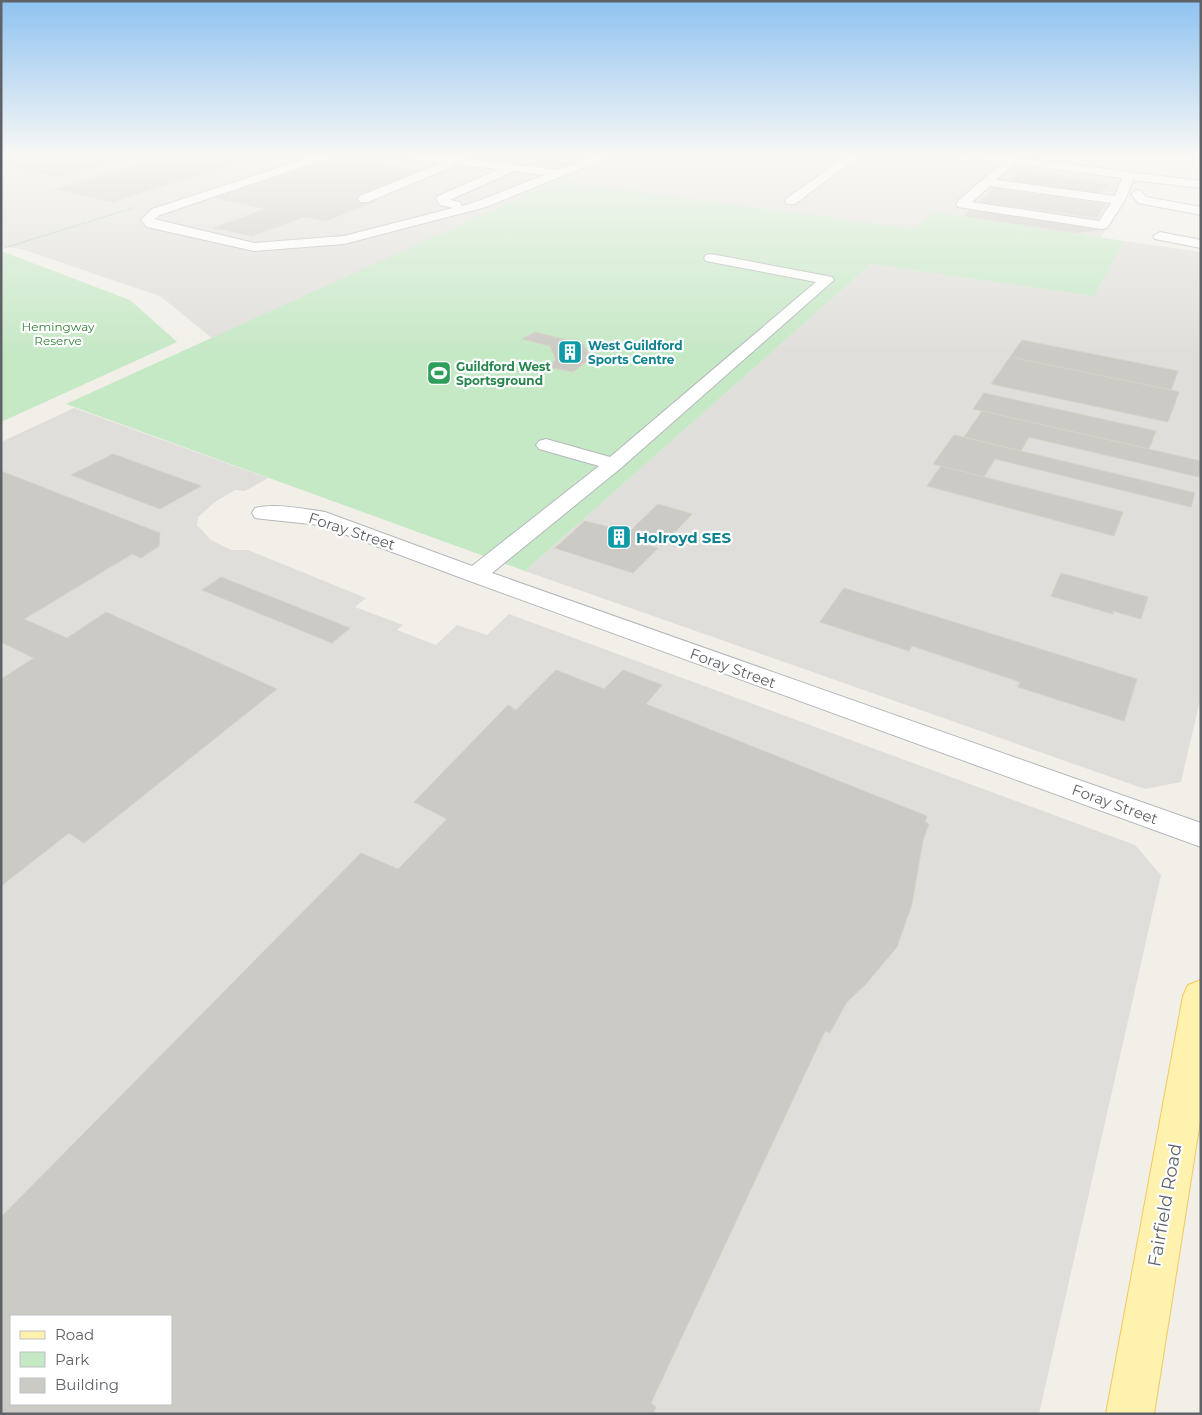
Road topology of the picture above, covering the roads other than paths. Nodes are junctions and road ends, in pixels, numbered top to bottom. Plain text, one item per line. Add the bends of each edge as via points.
1 (150, 222) edge
2 (412, 222) edge
3 (1082, 222) edge
4 (1104, 222) edge
5 (1160, 236) dead end
6 (1201, 244) edge
7 (711, 258) dead end
8 (546, 445) dead end
9 (614, 464) junction
10 (264, 513) dead end
11 (475, 575) junction
12 (1201, 834) edge
13 (1201, 996) edge
14 (1130, 1414) edge

1 - 2 street via 254,247 344,240
3 - 4 street via 1102,225
5 - 6 street
7 - 9 street via 827,280
8 - 9 street
9 - 11 street
10 - 11 street, Foray Street via 325,519
11 - 12 street, Foray Street
13 - 14 main road, Fairfield Road

